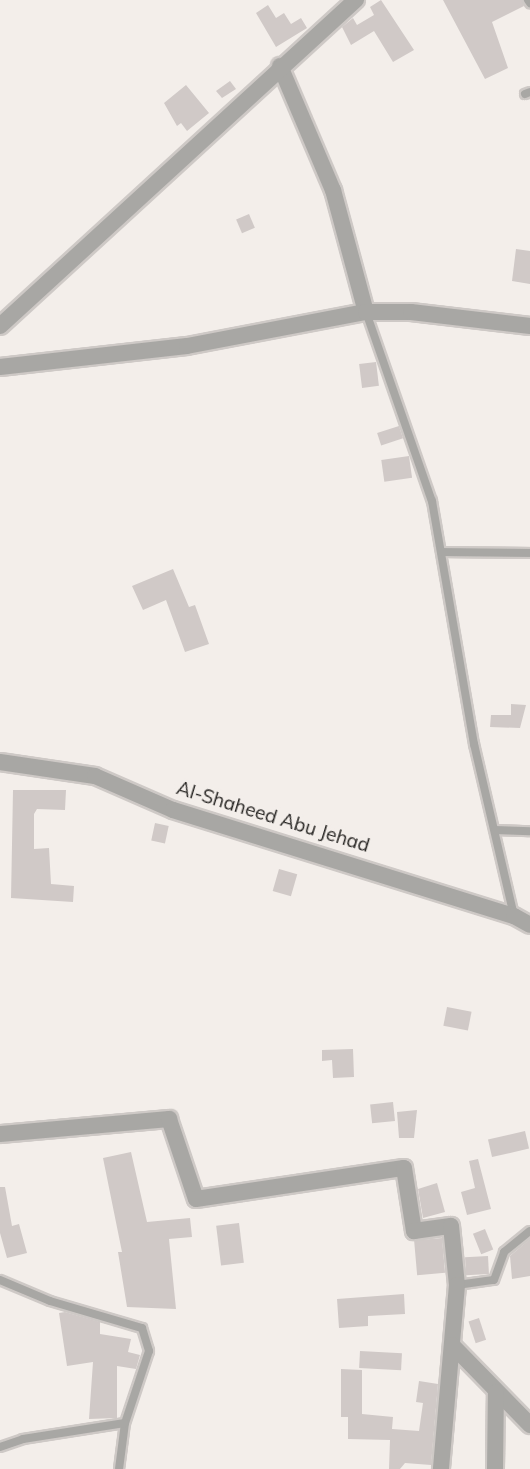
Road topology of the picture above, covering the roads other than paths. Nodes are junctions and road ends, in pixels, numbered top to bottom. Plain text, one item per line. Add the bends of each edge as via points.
1 (356, 0) edge
2 (280, 66) junction
3 (366, 312) junction
4 (0, 326) edge
5 (530, 326) edge
6 (0, 367) edge
7 (442, 552) junction
8 (530, 553) edge
9 (0, 762) edge
10 (495, 830) junction
11 (530, 831) edge
12 (514, 916) junction
13 (530, 925) edge
14 (0, 1134) edge
15 (530, 1231) edge
16 (0, 1280) edge
17 (457, 1285) junction
18 (452, 1345) junction
19 (496, 1392) junction
20 (125, 1423) junction
21 (530, 1425) edge
22 (0, 1447) edge
23 (119, 1469) edge
24 (441, 1469) edge
25 (495, 1469) edge

1 - 2 street
2 - 3 street via 333,190
2 - 4 street
3 - 5 street via 411,312
3 - 6 street via 187,346
3 - 7 lane via 418,451
7 - 8 lane
7 - 10 lane via 474,744
9 - 12 street, Al-Shaheed Abu Jehad via 95,776 173,810
10 - 11 lane
10 - 12 lane
12 - 13 street, Al-Shaheed Abu Jehad
14 - 17 street via 169,1119 196,1199 404,1168 414,1231 451,1226
15 - 17 lane via 504,1252 494,1280
16 - 20 lane via 50,1301 142,1328 149,1351
17 - 18 street
18 - 19 street
18 - 24 street
19 - 21 street
19 - 25 street
20 - 22 lane via 23,1438
20 - 23 lane

